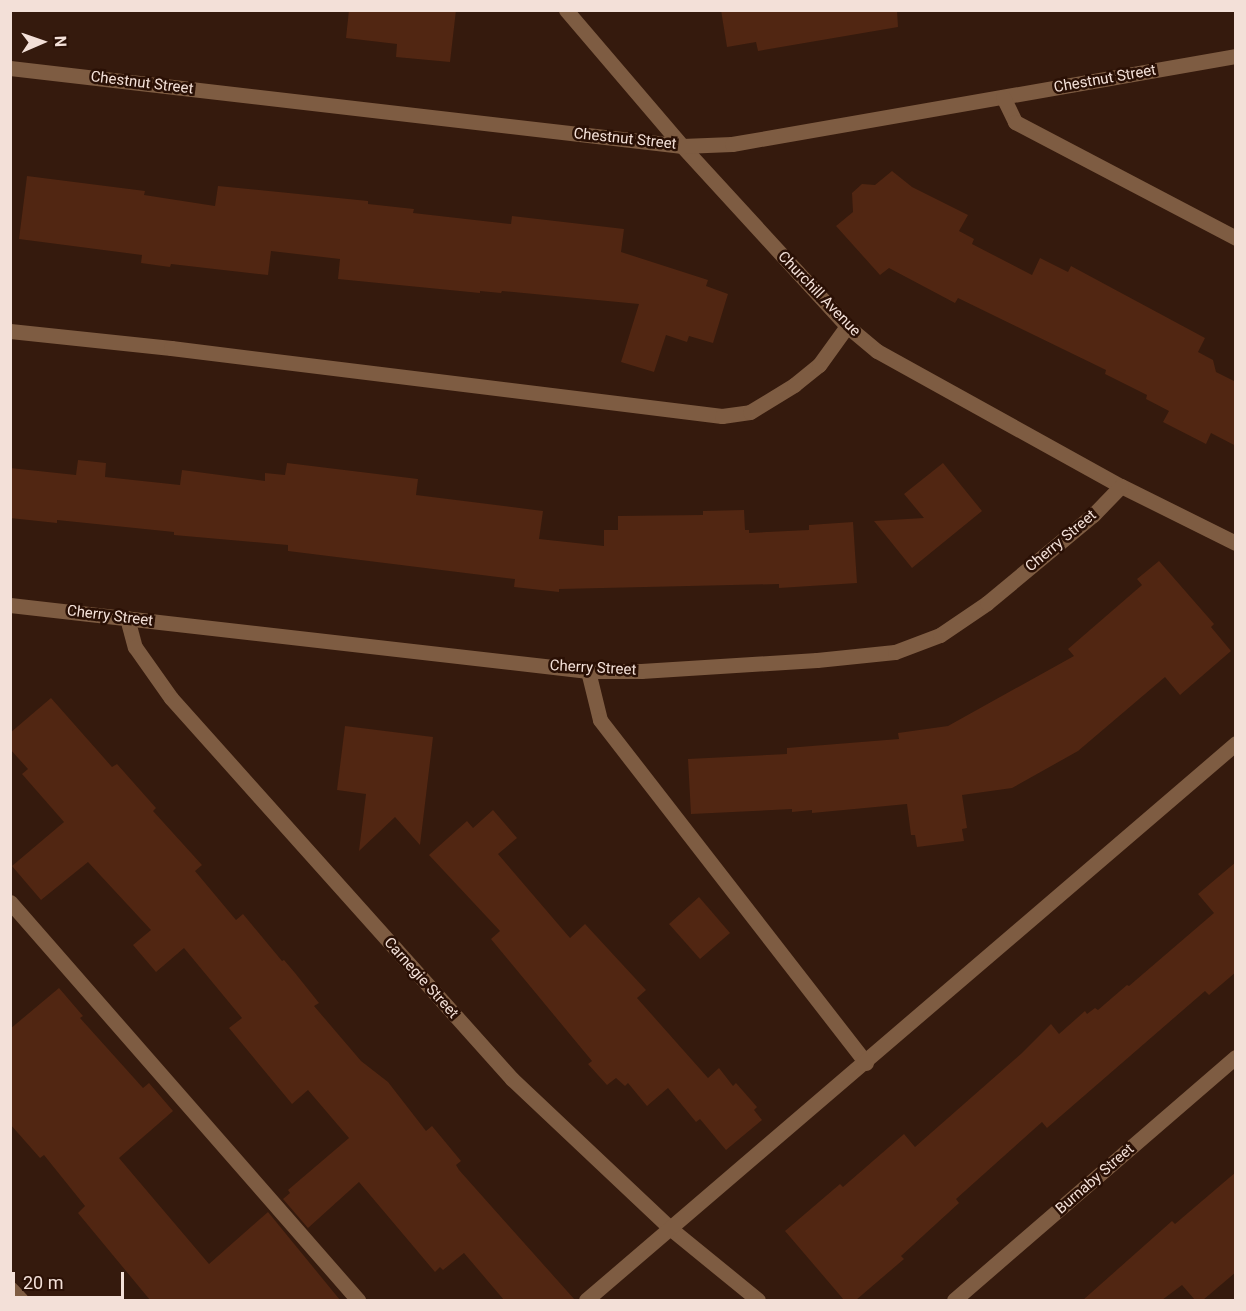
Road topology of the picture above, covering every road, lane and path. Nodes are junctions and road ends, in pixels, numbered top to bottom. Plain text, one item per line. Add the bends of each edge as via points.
1 (566, 10) edge
2 (1236, 56) edge
3 (10, 68) edge
4 (1003, 97) junction
5 (682, 146) junction
6 (1236, 238) edge
7 (847, 326) junction
8 (10, 332) edge
9 (1121, 486) junction
10 (1236, 543) edge
11 (10, 605) edge
12 (127, 618) junction
13 (588, 671) junction
14 (1236, 743) edge
15 (10, 902) edge
16 (1236, 1057) edge
17 (866, 1063) junction
18 (671, 1229) junction
19 (10, 1288) edge
20 (21, 1300) edge
21 (358, 1300) edge
22 (586, 1300) edge
23 (758, 1300) edge
24 (954, 1300) edge

1 - 5 street, Churchill Avenue
2 - 4 street, Chestnut Street
3 - 5 street, Chestnut Street
4 - 5 street, Chestnut Street via 732,144
4 - 6 street via 1015,122
5 - 7 street, Churchill Avenue
7 - 8 street via 819,365 794,384 750,411 722,416 182,349
7 - 9 street, Churchill Avenue via 877,351
9 - 10 street, Churchill Avenue
9 - 13 street, Cherry Street via 1093,515 987,603 940,635 895,652 805,661
11 - 12 street, Cherry Street
12 - 13 street, Cherry Street
12 - 18 street, Carnegie Street via 135,647 195,725 512,1079
13 - 17 street via 600,720
14 - 17 street
15 - 21 street
16 - 24 street, Burnaby Street
17 - 18 street
18 - 22 street
18 - 23 street, Carnegie Street
19 - 20 street

